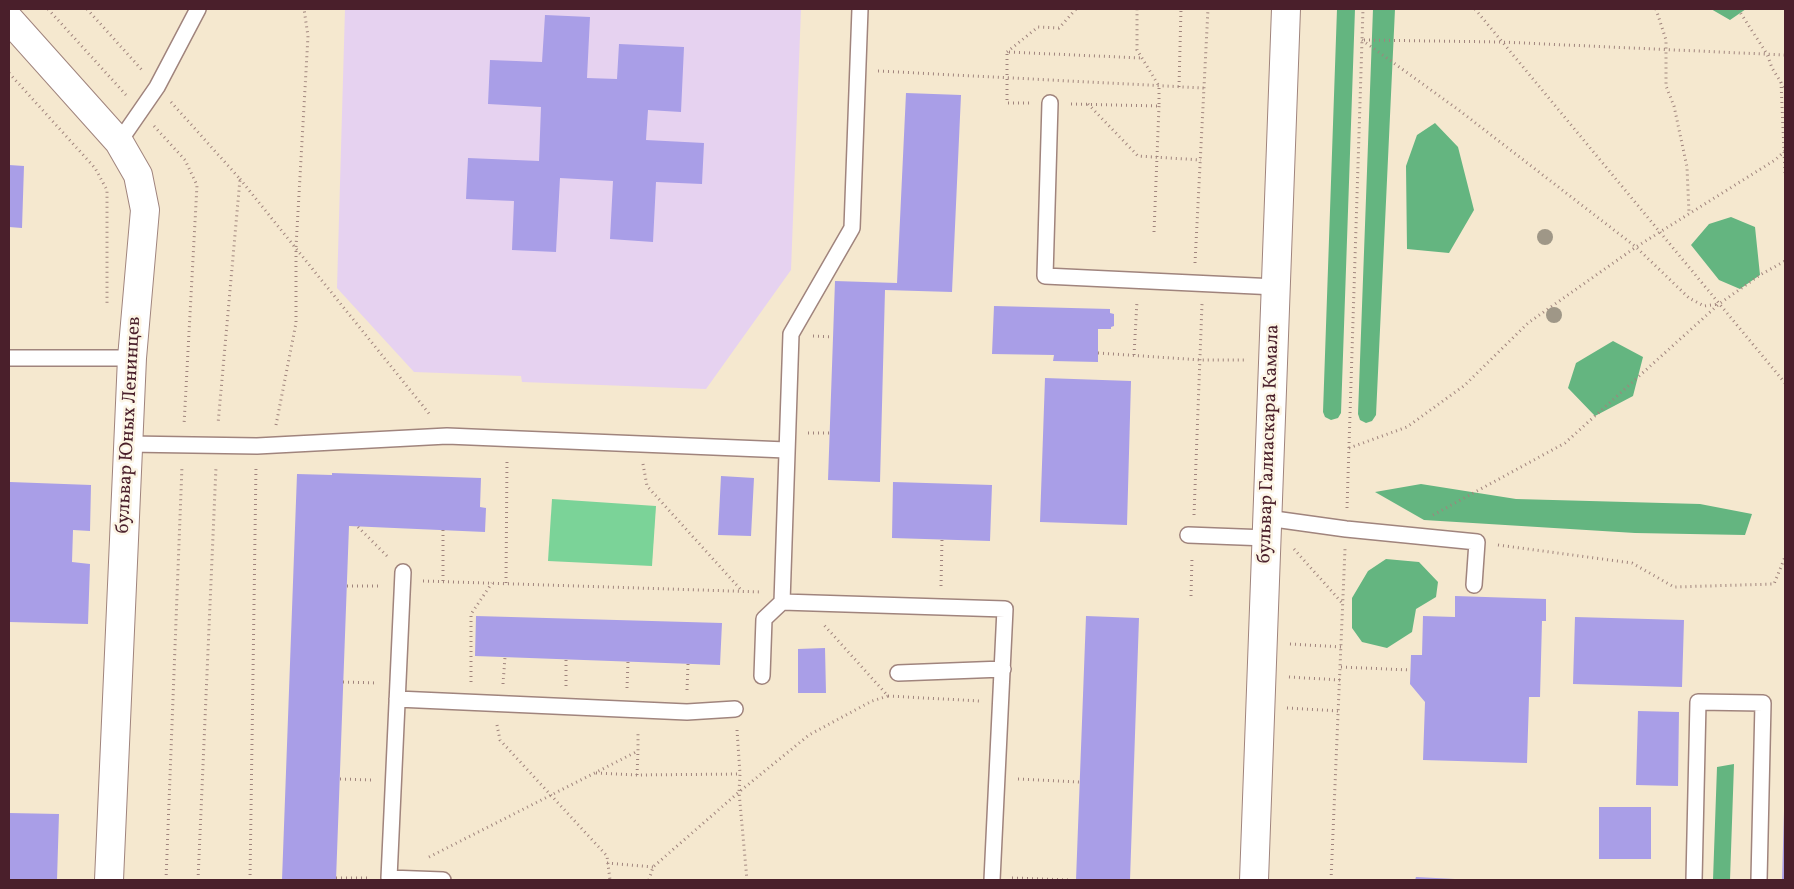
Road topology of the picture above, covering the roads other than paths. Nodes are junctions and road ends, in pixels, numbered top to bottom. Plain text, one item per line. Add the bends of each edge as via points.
1 (198, 9) edge
2 (860, 9) edge
3 (1286, 9) edge
4 (9, 19) edge
5 (1050, 103) road end
6 (119, 142) junction
7 (1276, 287) junction
8 (9, 358) edge
9 (132, 358) junction
10 (128, 444) junction
11 (786, 450) junction
12 (1267, 526) junction
13 (1188, 535) dead end
14 (403, 580) road end
15 (1474, 585) dead end
16 (783, 597) junction
17 (1003, 669) junction
18 (898, 673) dead end
19 (762, 676) dead end
20 (397, 699) junction
21 (735, 709) road end
22 (992, 879) edge
23 (109, 880) edge
24 (443, 880) edge
25 (1254, 880) edge
26 (1694, 880) edge
27 (1759, 880) edge

1 - 6 lane via 157,87
2 - 11 lane via 852,228 791,334
3 - 7 street, бульвар Галиаскара Камала
4 - 6 street, бульвар Юных Ленинцев
5 - 7 lane via 1045,276
6 - 9 street, бульвар Юных Ленинцев via 138,175 144,210
7 - 12 street, бульвар Галиаскара Камала
8 - 9 lane
9 - 10 street, бульвар Юных Ленинцев
10 - 11 lane via 257,446 447,436
10 - 23 street, бульвар Юных Ленинцев
11 - 16 lane
12 - 13 lane
12 - 15 lane via 1346,529 1477,542
12 - 25 street, бульвар Галиаскара Камала
14 - 20 lane
16 - 17 lane via 803,602 1006,609
16 - 19 lane via 764,619
17 - 18 lane
17 - 22 lane
20 - 21 lane via 687,712
20 - 24 lane via 390,878
26 - 27 lane via 1698,702 1763,703

